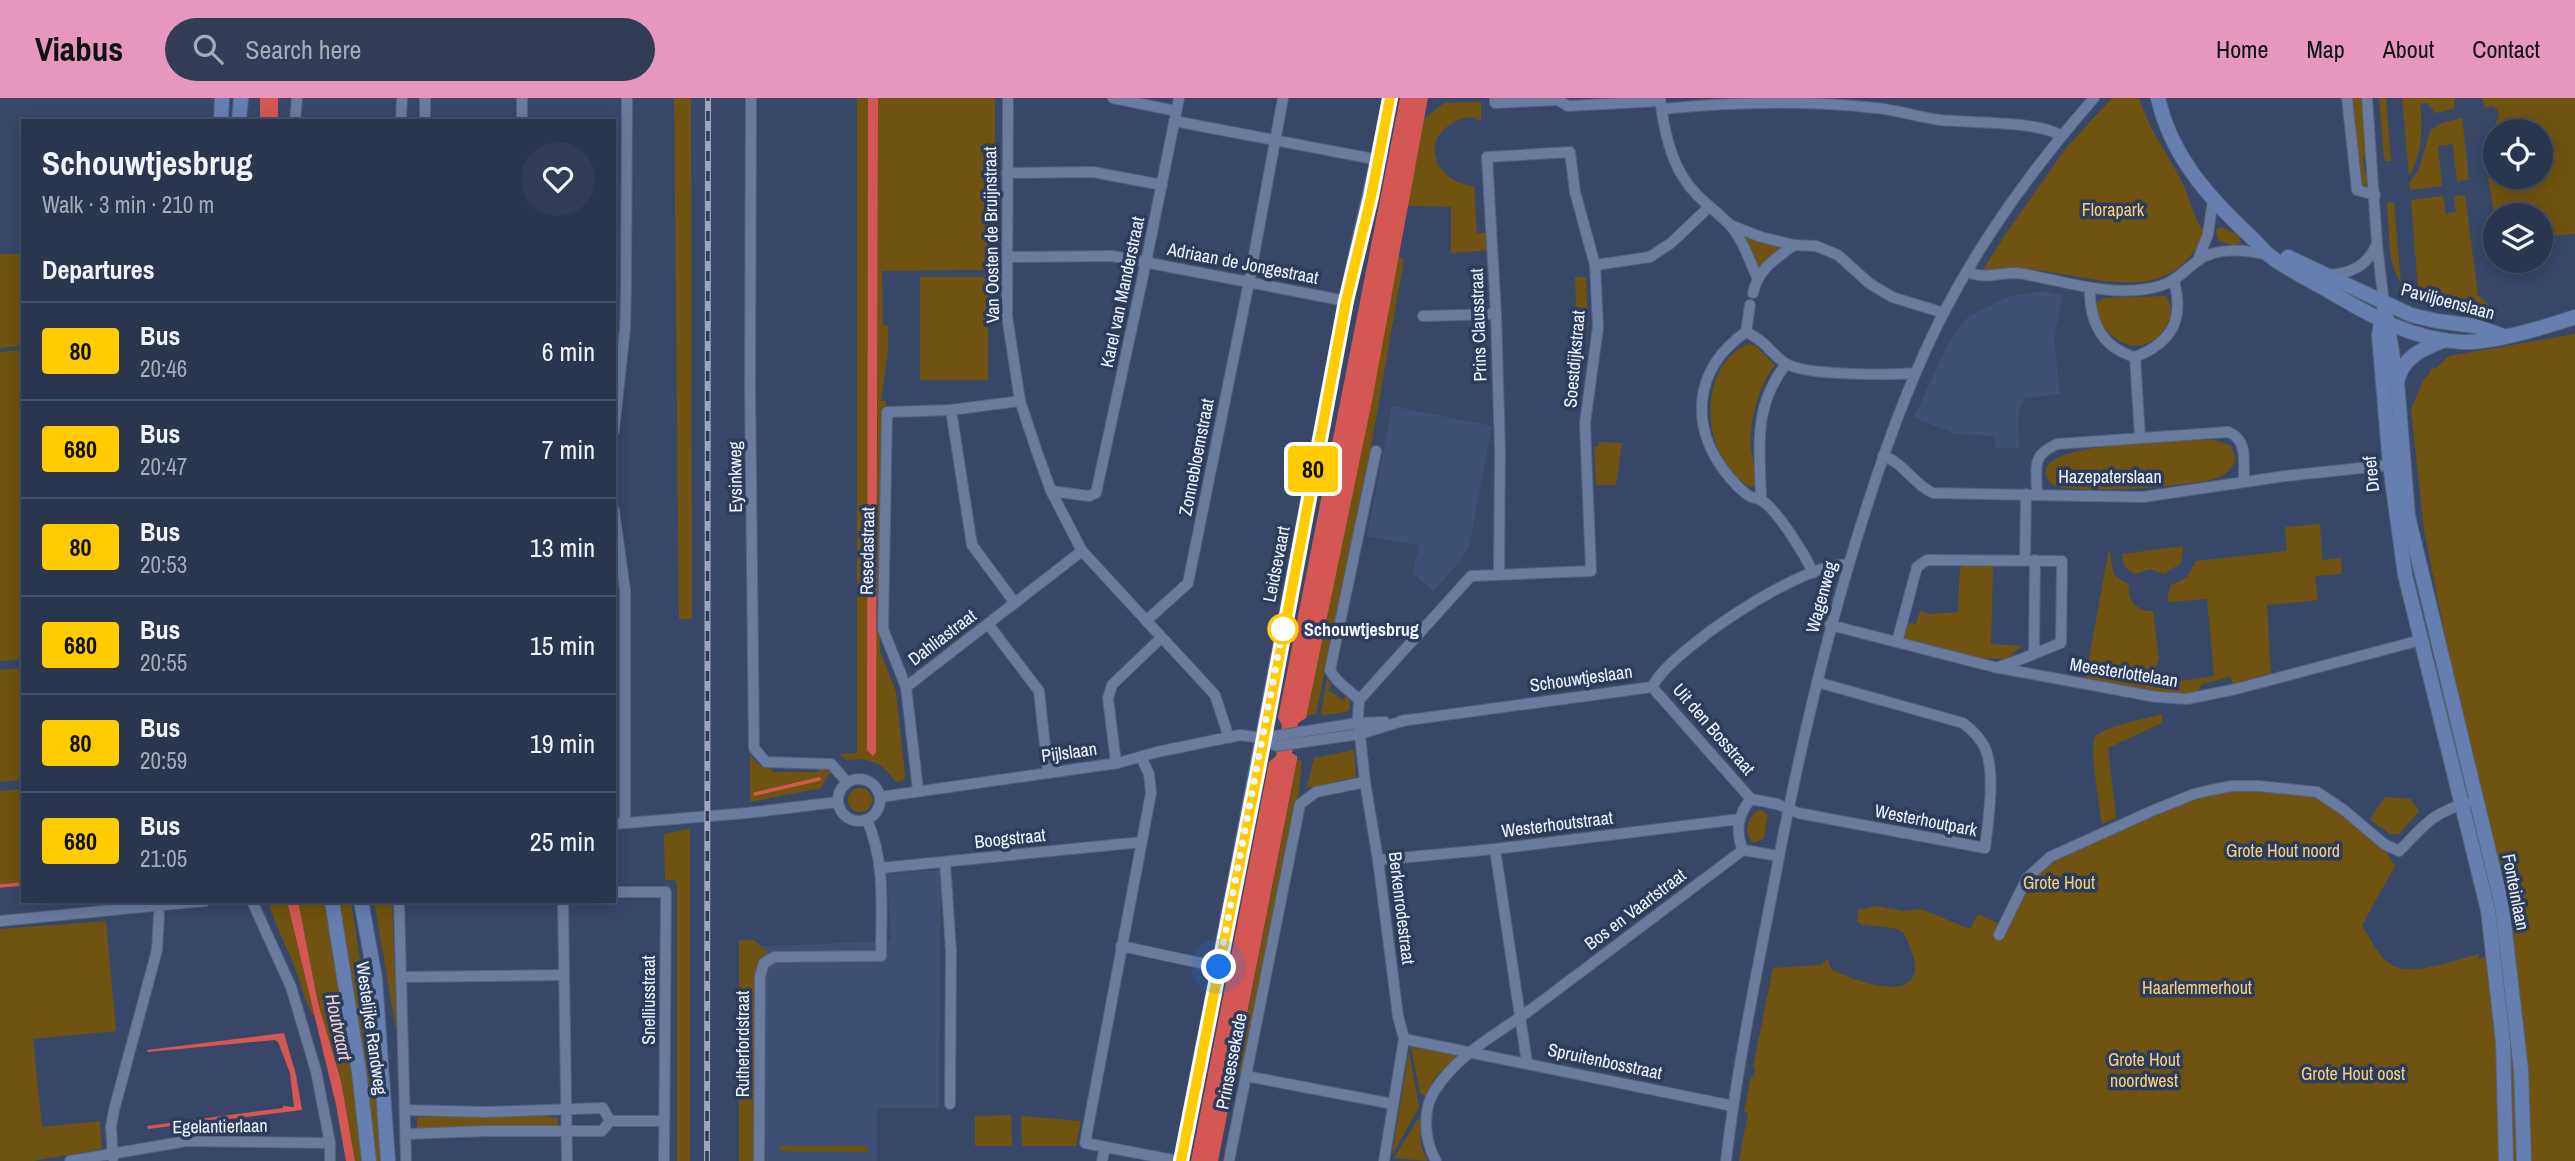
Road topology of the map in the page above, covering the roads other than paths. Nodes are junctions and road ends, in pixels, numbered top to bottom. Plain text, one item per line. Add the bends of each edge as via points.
1 (222, 98) edge
2 (241, 98) edge
3 (297, 98) edge
4 (402, 98) edge
5 (425, 98) edge
6 (522, 98) edge
7 (626, 98) edge
8 (751, 98) edge
9 (1008, 98) edge
10 (1113, 98) edge
11 (1179, 98) edge
12 (1283, 98) edge
13 (1390, 98) edge
14 (1495, 98) edge
15 (2094, 98) edge
16 (2158, 98) edge
17 (2347, 98) edge
18 (2367, 98) edge
19 (1568, 102) edge
20 (1661, 103) edge
21 (1175, 116) junction
22 (221, 119) edge
23 (239, 119) edge
24 (295, 119) edge
25 (401, 119) edge
26 (425, 119) edge
27 (522, 119) edge
28 (2061, 136) junction
29 (1274, 140) junction
30 (1570, 152) joint
31 (1379, 160) junction
32 (616, 163) edge
33 (626, 163) junction
34 (1007, 173) junction
35 (1162, 185) junction
36 (2375, 195) junction
37 (2213, 200) junction
38 (1709, 207) junction
39 (1730, 225) junction
40 (2256, 241) junction
41 (2377, 244) junction
42 (1794, 245) junction
43 (2269, 256) junction
44 (1008, 257) junction
45 (2198, 260) junction
46 (1146, 262) junction
47 (1595, 265) junction
48 (1968, 272) junction
49 (2326, 276) junction
50 (1757, 277) junction
51 (2174, 281) junction
52 (1249, 282) junction
53 (2090, 288) junction
54 (1346, 301) junction
55 (2384, 304) junction
56 (1944, 313) junction
57 (1496, 314) junction
58 (1423, 316) dead end
59 (2575, 317) edge
60 (2385, 322) junction
61 (620, 328) edge
62 (1746, 332) junction
63 (2503, 336) junction
64 (2445, 340) junction
65 (2135, 357) junction
66 (1786, 364) junction
67 (1916, 373) junction
68 (2397, 382) junction
69 (616, 397) edge
70 (1020, 401) junction
71 (951, 410) junction
72 (2140, 438) junction
73 (1376, 451) dead end
74 (1883, 456) junction
75 (2390, 465) junction
76 (2244, 482) junction
77 (1051, 491) junction
78 (2032, 494) junction
79 (1761, 500) junction
80 (616, 525) edge
81 (1082, 551) junction
82 (2030, 560) junction
83 (1847, 565) junction
84 (1813, 573) junction
85 (1499, 575) junction
86 (1015, 603) junction
87 (1146, 621) junction
88 (988, 624) junction
89 (1830, 625) junction
90 (2438, 636) joint
91 (1161, 638) junction
92 (2415, 641) junction
93 (1897, 642) junction
94 (2034, 653) junction
95 (1994, 667) junction
96 (1817, 682) junction
97 (906, 687) junction
98 (1651, 687) junction
99 (1359, 700) junction
100 (1359, 728) junction
101 (1228, 738) junction
102 (1270, 740) junction
103 (1141, 757) junction
104 (1116, 763) junction
105 (1048, 773) junction
106 (847, 782) junction
107 (1365, 782) junction
108 (918, 790) junction
109 (880, 797) junction
110 (1751, 799) junction
111 (2477, 800) junction
112 (837, 802) junction
113 (2462, 804) junction
114 (1787, 810) junction
115 (1740, 819) junction
116 (867, 820) junction
117 (620, 824) edge
118 (1142, 842) junction
119 (1495, 849) junction
120 (1743, 850) junction
121 (1779, 856) junction
122 (1378, 860) junction
123 (944, 862) junction
124 (881, 868) junction
125 (616, 892) edge
126 (195, 903) edge
127 (253, 903) edge
128 (332, 903) edge
129 (362, 903) edge
130 (398, 903) edge
131 (563, 903) edge
132 (159, 910) junction
133 (0, 921) edge
134 (1999, 935) dead end
135 (1121, 946) junction
136 (1219, 967) junction
137 (564, 975) junction
138 (402, 977) junction
139 (1520, 1018) junction
140 (1404, 1039) junction
141 (1470, 1051) junction
142 (1527, 1063) junction
143 (1247, 1076) junction
144 (950, 1104) dead end
145 (1393, 1104) junction
146 (1733, 1106) junction
147 (566, 1107) junction
148 (406, 1110) junction
149 (610, 1121) junction
150 (664, 1121) junction
151 (566, 1131) junction
152 (407, 1134) junction
153 (330, 1143) junction
154 (1105, 1147) junction
155 (113, 1157) edge
156 (70, 1161) edge
157 (330, 1161) edge
158 (369, 1161) edge
159 (388, 1161) edge
160 (406, 1161) edge
161 (567, 1161) edge
162 (664, 1161) edge
163 (759, 1161) edge
164 (1102, 1161) edge
165 (1180, 1161) edge
166 (1229, 1161) edge
167 (1384, 1161) edge
168 (1436, 1161) edge
169 (1726, 1161) edge
170 (2506, 1161) edge
171 (2524, 1161) edge

1 - 22 main road
2 - 23 main road
3 - 24 street
4 - 25 street
5 - 26 street
6 - 27 street
7 - 33 street
8 - 106 street, Eysinkweg via 754,748 766,762 831,764
9 - 34 street, Van Oosten de Bruijnstraat
10 - 21 street
11 - 21 street, Karel van Manderstraat
12 - 29 street, Zonnebloemstraat
13 - 31 main road, Leidsevaart
14 - 19 street via 1496,103
15 - 28 street, Wagenweg
16 - 37 main road via 2182,157
17 - 36 street via 2357,190
18 - 36 street, Dreef
19 - 20 street
20 - 28 street via 1878,108 1938,120 2022,126
20 - 38 street via 1676,165
21 - 29 street
21 - 35 street, Karel van Manderstraat
28 - 48 street, Wagenweg
29 - 31 street
29 - 52 street, Zonnebloemstraat
30 - 47 street, Soestdijkstraat
30 - 57 street, Prins Clausstraat via 1487,157
31 - 54 main road, Leidsevaart
32 - 33 street
33 - 61 street
34 - 35 street via 1093,172
34 - 44 street, Van Oosten de Bruijnstraat
35 - 46 street, Karel van Manderstraat
36 - 41 street, Dreef
37 - 40 main road
37 - 45 street
38 - 39 street
38 - 47 street via 1650,257
39 - 42 street
39 - 50 street
40 - 43 main road
40 - 49 main road
41 - 49 street via 2358,268
41 - 55 street, Dreef
42 - 50 street
42 - 56 street via 1816,246 1838,256 1892,297
43 - 45 street via 2238,250
43 - 60 main road
44 - 46 street, Adriaan de Jongestraat via 1113,256
44 - 70 street, Van Oosten de Bruijnstraat via 1007,316
45 - 51 street
46 - 52 street, Adriaan de Jongestraat
46 - 77 street, Karel van Manderstraat via 1096,493
47 - 85 street, Soestdijkstraat via 1598,327 1585,423 1591,571
48 - 53 street via 1976,276 2018,273
48 - 56 street, Wagenweg
49 - 55 main road
50 - 62 street
51 - 53 street via 2120,291
51 - 65 street via 2180,302 2175,323 2164,340
52 - 54 street, Adriaan de Jongestraat
52 - 87 street, Zonnebloemstraat via 1188,583
53 - 65 street via 2090,307 2101,333 2114,349
54 - 102 main road, Leidsevaart
55 - 60 main road, Dreef
55 - 63 main road, Paviljoenslaan via 2415,316 2475,326
56 - 67 street, Wagenweg
57 - 58 street
57 - 85 street, Prins Clausstraat
59 - 63 main road, Paviljoenslaan
60 - 64 main road, Paviljoenslaan
60 - 68 main road, Dreef
60 - 75 main road, Dreef via 2379,335
61 - 69 street
62 - 66 street via 1768,345
62 - 79 street via 1729,343 1712,366 1702,403 1704,431 1711,453 1732,481
63 - 64 main road, Paviljoenslaan via 2474,342
64 - 68 main road via 2414,354 2405,362
65 - 72 street
66 - 67 street via 1827,373
66 - 79 street via 1772,382 1759,429
67 - 74 street, Wagenweg
68 - 90 main road, Dreef via 2408,516
70 - 71 street
70 - 77 street, Van Oosten de Bruijnstraat
71 - 86 street via 972,545
71 - 97 street, Resedastraat via 887,412 883,629
72 - 76 street via 2238,435
72 - 78 street via 2057,444 2044,450 2037,458
73 - 99 street via 1330,670 1334,680
74 - 78 street, Hazepaterslaan via 1893,459 1933,493
74 - 83 street, Wagenweg
75 - 76 street, Hazepaterslaan
75 - 92 main road, Dreef
76 - 78 street, Hazepaterslaan via 2143,497
77 - 81 street, Van Oosten de Bruijnstraat
78 - 82 street
79 - 84 street via 1807,557
80 - 117 street via 625,590
81 - 86 street, Dahliastraat
81 - 87 street, Van Oosten de Bruijnstraat
82 - 93 street via 1921,563
82 - 94 street
82 - 94 street via 2062,561 2061,643
83 - 84 street, Schouwtjeslaan
83 - 89 street, Wagenweg
84 - 98 street, Schouwtjeslaan via 1728,618 1669,663
85 - 99 street via 1471,576
86 - 88 street, Dahliastraat
87 - 91 street, Van Oosten de Bruijnstraat
88 - 97 street, Dahliastraat
88 - 105 street via 1039,691
89 - 93 street, Meesterlottelaan
89 - 96 street, Wagenweg
90 - 111 main road, Fonteinlaan
91 - 101 street, Van Oosten de Bruijnstraat via 1215,695
91 - 104 street via 1112,685 1108,698
92 - 95 street, Meesterlottelaan via 2187,699
92 - 113 main road, Fonteinlaan
93 - 95 street, Meesterlottelaan
94 - 95 street via 2028,659
96 - 114 street, Wagenweg
96 - 114 street, Westerhoutpark via 1964,723 1985,747 1990,768 1985,848
97 - 108 street, Dahliastraat
98 - 100 street, Schouwtjeslaan
98 - 110 street, Uit den Bosstraat
99 - 100 street, Berkenrodestraat
100 - 102 street, Schouwtjeslaan
100 - 102 street, Schouwtjeslaan via 1298,743
100 - 107 street, Berkenrodestraat
101 - 102 street, Pijlslaan via 1240,735
101 - 103 street, Pijlslaan
102 - 136 main road, Leidsevaart
103 - 104 street, Pijlslaan
103 - 118 street via 1151,793
104 - 105 street, Pijlslaan
105 - 108 street, Pijlslaan
106 - 109 street via 870,782
106 - 112 street
107 - 122 street, Berkenrodestraat
107 - 143 street, Prinsessekade via 1316,792 1300,804
108 - 109 street, Pijlslaan
109 - 116 street via 877,810
110 - 114 street, Uit den Bosstraat
110 - 115 street
111 - 113 street
111 - 171 main road, Fonteinlaan via 2501,906 2521,1069
112 - 116 street via 845,817
112 - 117 street
113 - 134 street via 2432,817 2399,851 2316,792 2232,786 2194,794 2044,862 2027,878
113 - 170 main road, Fonteinlaan via 2488,910 2503,1042
114 - 121 street, Wagenweg
115 - 119 street, Westerhoutstraat
115 - 120 street via 1737,837
116 - 124 street
118 - 123 street, Boogstraat
118 - 135 street
119 - 122 street, Westerhoutstraat
119 - 139 street
120 - 121 street
120 - 139 street, Bos en Vaartstraat
121 - 146 street, Wagenweg
122 - 140 street, Berkenrodestraat
123 - 124 street, Boogstraat
123 - 144 street via 951,951
124 - 163 street, Rutherfordstraat via 881,956 774,957 765,963 760,976
125 - 150 street, Snelliusstraat via 666,892
126 - 132 street
127 - 153 street via 290,987 316,1071
128 - 158 main road, Westelijke Randweg
129 - 159 main road, Westelijke Randweg via 375,978
130 - 138 street
131 - 137 street
132 - 133 street
132 - 155 street via 157,950 114,1110
135 - 136 street
135 - 154 street via 1085,1143
136 - 165 main road, Leidsevaart
137 - 138 street
137 - 147 street
138 - 148 street
139 - 141 street, Bos en Vaartstraat
139 - 142 street
140 - 141 street, Spruitenbosstraat
140 - 145 street
141 - 142 street, Spruitenbosstraat
141 - 168 street, Bos en Vaartstraat via 1433,1092 1427,1109 1428,1143
142 - 146 street, Spruitenbosstraat
143 - 145 street
143 - 166 street, Prinsessekade
145 - 167 street
146 - 169 street, Wagenweg
147 - 148 street
147 - 149 street via 603,1108
147 - 151 street
148 - 152 street
149 - 150 street
149 - 151 street via 602,1131
150 - 162 street, Snelliusstraat
151 - 152 street
151 - 161 street
152 - 160 street
153 - 155 street, Egelantierlaan via 187,1140
153 - 157 street
154 - 164 street
154 - 165 street
155 - 156 street, Egelantierlaan

